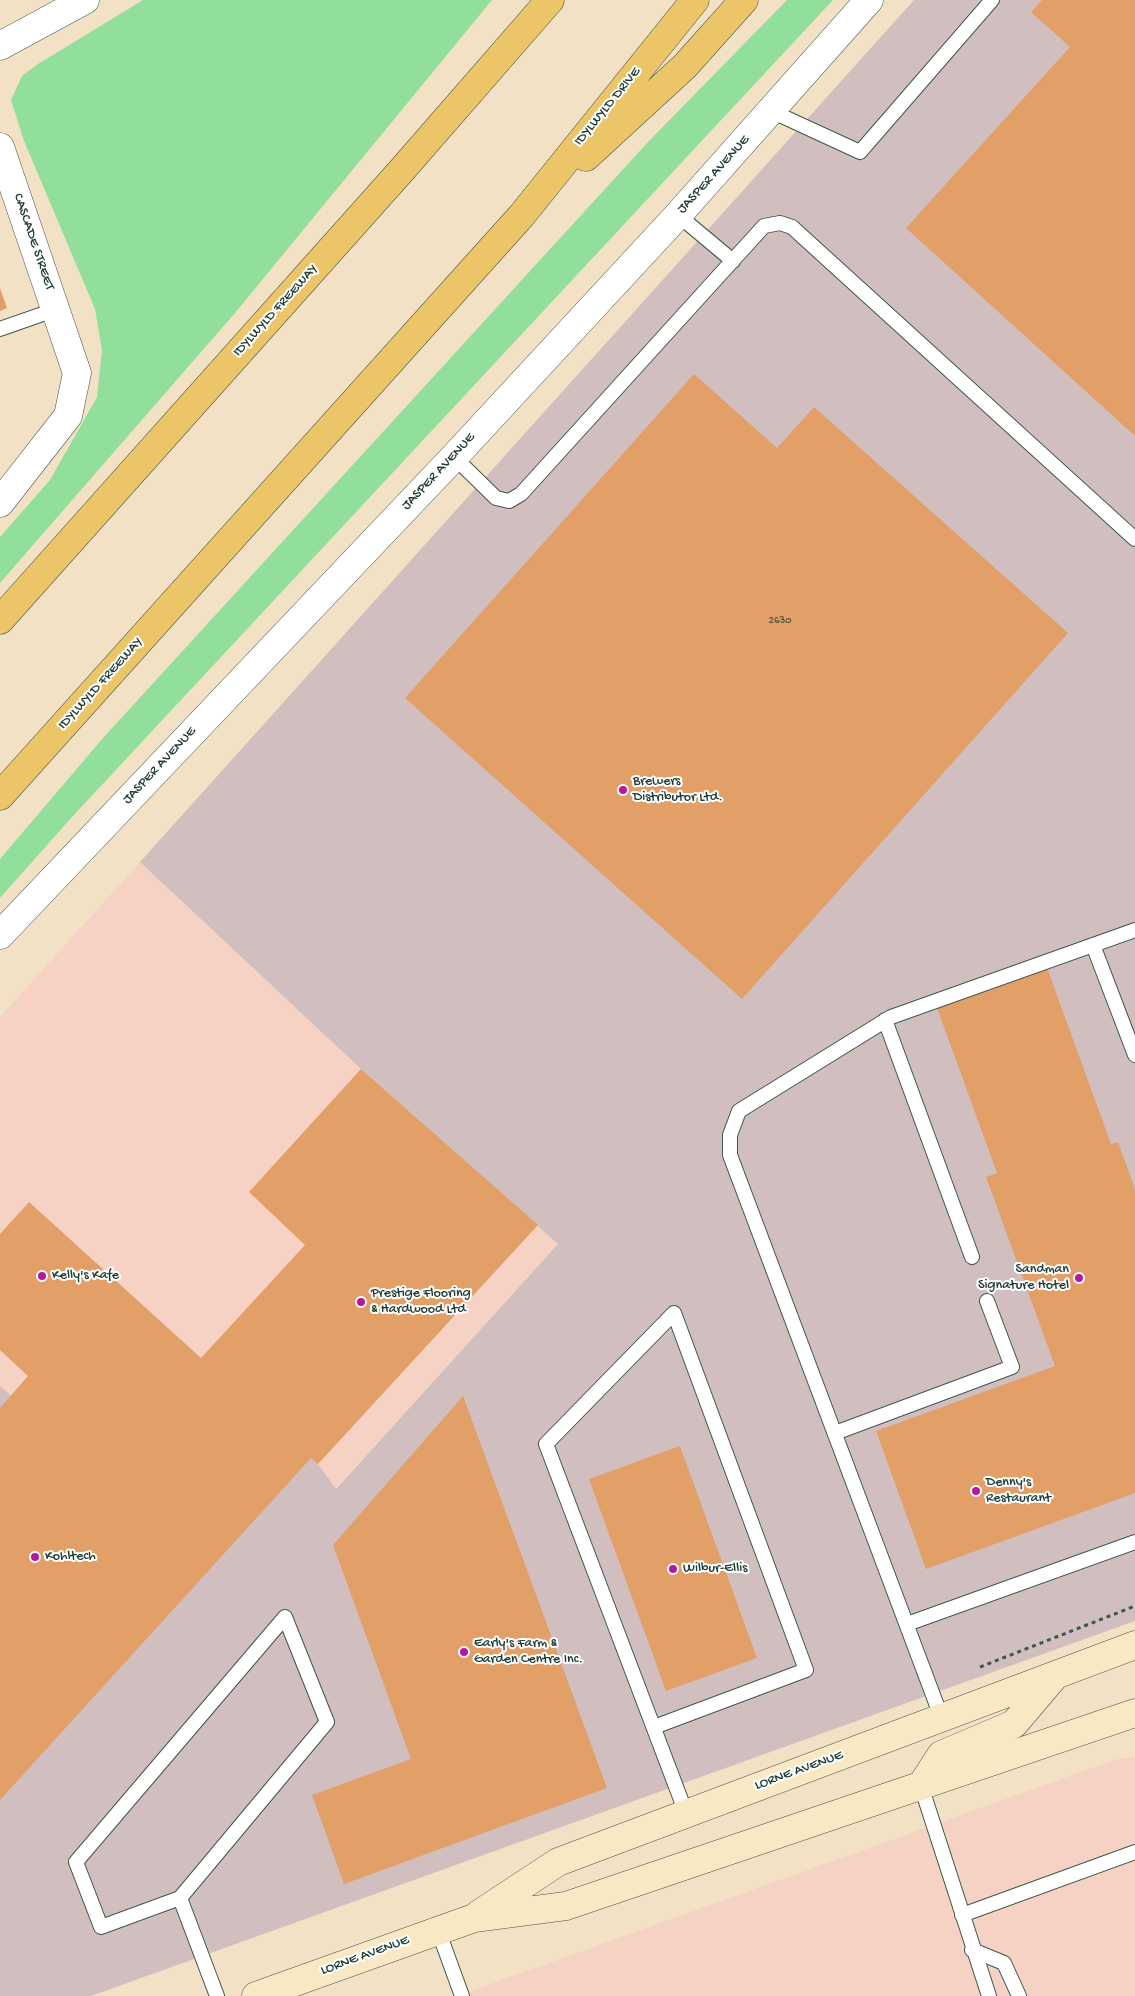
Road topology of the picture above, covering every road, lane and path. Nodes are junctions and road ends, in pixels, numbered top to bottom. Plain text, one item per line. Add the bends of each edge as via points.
1 (85, 0) edge
2 (550, 0) edge
3 (695, 0) edge
4 (744, 0) edge
5 (869, 0) edge
6 (992, 0) edge
7 (0, 46) edge
8 (771, 111) junction
9 (0, 146) edge
10 (522, 215) junction
11 (678, 215) junction
12 (733, 261) junction
13 (57, 309) junction
14 (0, 329) edge
15 (454, 457) junction
16 (0, 503) edge
17 (1135, 539) edge
18 (0, 620) edge
19 (0, 796) edge
20 (1135, 930) edge
21 (0, 935) edge
22 (1093, 945) junction
23 (885, 1020) junction
24 (1135, 1055) edge
25 (972, 1257) dead end
26 (988, 1301) dead end
27 (835, 1433) junction
28 (1135, 1542) edge
29 (1135, 1606) edge
30 (907, 1624) junction
31 (1135, 1645) edge
32 (974, 1669) dead end
33 (1054, 1677) junction
34 (1135, 1713) edge
35 (942, 1719) junction
36 (654, 1727) junction
37 (921, 1786) junction
38 (686, 1813) junction
39 (1135, 1852) edge
40 (180, 1898) junction
41 (962, 1915) junction
42 (474, 1918) junction
43 (438, 1930) junction
44 (972, 1950) junction
45 (217, 1996) edge
46 (256, 1996) edge
47 (462, 1996) edge
48 (989, 1996) edge
49 (1018, 1996) edge

1 - 7 street
2 - 18 highway, IDYLWYLD FREEWAY
3 - 10 highway, IDYLWYLD DRIVE
4 - 10 highway via 685,66
5 - 8 street, JASPER AVENUE
6 - 8 lane via 860,152
8 - 11 street, JASPER AVENUE
9 - 13 street, CASCADE STREET
10 - 19 highway, IDYLWYLD FREEWAY
11 - 12 lane
11 - 15 street, JASPER AVENUE
12 - 15 lane via 521,494 510,501 496,498
12 - 17 lane via 764,226 780,223 792,227
13 - 14 lane
13 - 16 street, CASCADE STREET via 77,373 68,416
15 - 21 street, JASPER AVENUE
20 - 22 lane
22 - 23 lane
22 - 24 lane
23 - 25 lane
23 - 27 lane via 739,1110 730,1135 730,1155
26 - 27 lane via 1012,1367
27 - 30 lane
28 - 30 lane
29 - 32 path
30 - 35 lane
31 - 33 main road, LORNE AVENUE
33 - 35 main road, LORNE AVENUE
33 - 37 main road via 1014,1724 941,1755
34 - 37 main road, LORNE AVENUE
35 - 38 main road, LORNE AVENUE
36 - 36 lane via 546,1444 674,1313 806,1670
36 - 38 lane
37 - 41 lane
37 - 42 main road, LORNE AVENUE via 566,1906
38 - 42 main road, LORNE AVENUE via 558,1862
39 - 41 lane
40 - 40 lane via 327,1722 285,1617 76,1862 101,1927
40 - 45 lane
41 - 44 lane
42 - 43 main road, LORNE AVENUE
43 - 46 main road, LORNE AVENUE
43 - 47 lane
44 - 48 lane
44 - 49 lane via 1004,1963

